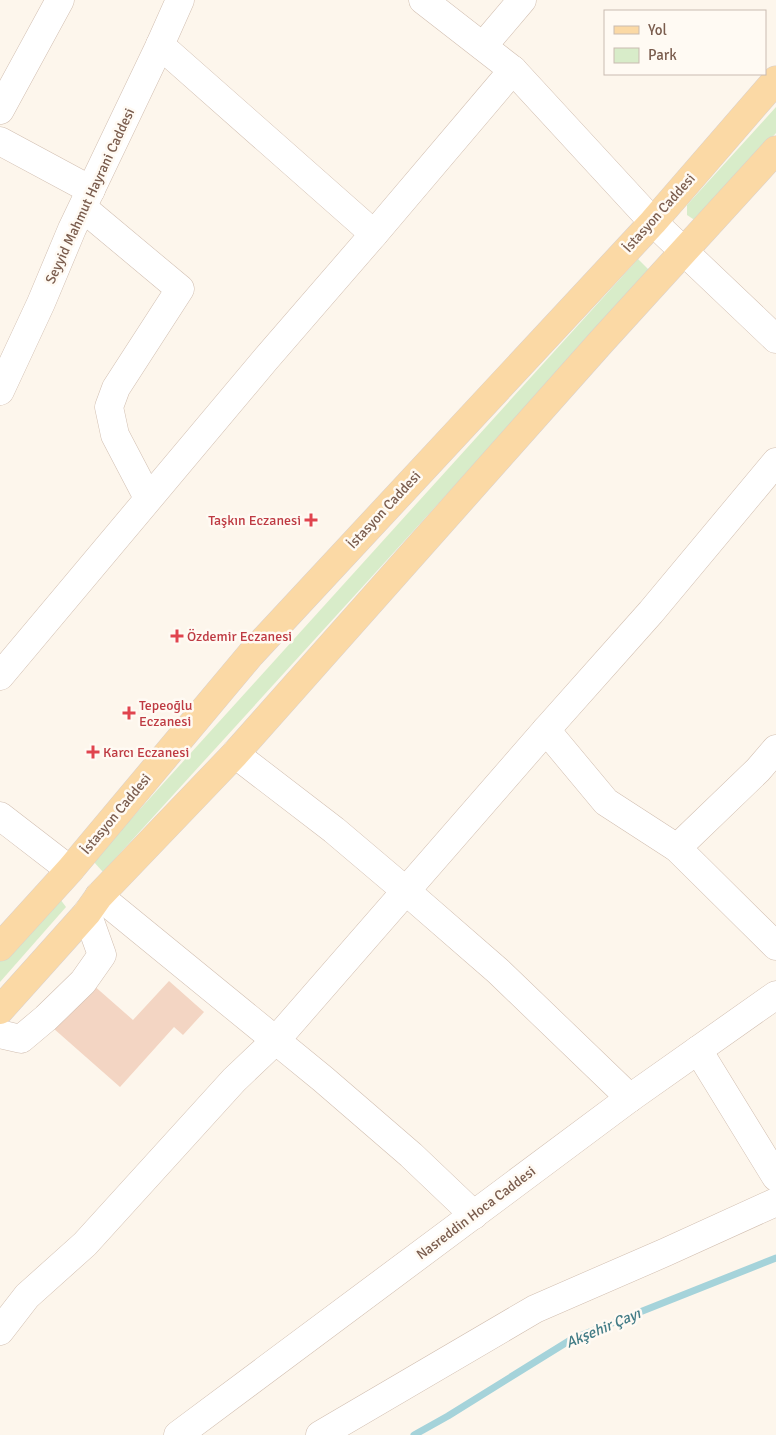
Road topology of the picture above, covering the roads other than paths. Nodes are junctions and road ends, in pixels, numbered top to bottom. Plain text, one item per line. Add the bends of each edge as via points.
1 (60, 0) edge
2 (180, 0) edge
3 (423, 0) edge
4 (522, 0) edge
5 (160, 45) junction
6 (482, 46) junction
7 (513, 70) junction
8 (776, 80) edge
9 (0, 110) edge
10 (0, 141) edge
11 (776, 150) edge
12 (87, 199) junction
13 (652, 222) junction
14 (374, 234) junction
15 (684, 251) junction
16 (776, 339) edge
17 (0, 391) edge
18 (776, 462) edge
19 (148, 498) junction
20 (0, 676) edge
21 (546, 730) junction
22 (776, 749) edge
23 (235, 754) junction
24 (0, 816) edge
25 (677, 848) junction
26 (70, 870) junction
27 (406, 891) junction
28 (93, 904) junction
29 (776, 946) edge
30 (0, 947) edge
31 (776, 995) edge
32 (0, 1010) edge
33 (0, 1034) edge
34 (276, 1040) junction
35 (698, 1050) junction
36 (630, 1098) junction
37 (776, 1177) edge
38 (776, 1202) edge
39 (474, 1215) junction
40 (0, 1331) edge
41 (178, 1435) edge
42 (320, 1435) edge

1 - 9 street
2 - 5 street, Seyyid Mahmut Hayrani Caddesi
3 - 6 street
4 - 6 street
5 - 12 street, Seyyid Mahmut Hayrani Caddesi
5 - 14 street
6 - 7 street
7 - 13 street
7 - 14 street
8 - 13 main road, İstasyon Caddesi
10 - 12 street
11 - 15 main road
12 - 17 street, Seyyid Mahmut Hayrani Caddesi
12 - 19 street via 180,289 116,388 109,407 116,435
13 - 15 street
13 - 26 main road, İstasyon Caddesi via 251,654
14 - 19 street
15 - 16 street
15 - 23 main road
18 - 21 street via 652,612
19 - 20 street
21 - 25 street via 606,802
21 - 27 street
22 - 25 street
23 - 27 street via 334,830
23 - 28 main road
24 - 26 street
25 - 29 street
26 - 30 main road, İstasyon Caddesi
27 - 34 street
27 - 36 street via 498,971
28 - 32 main road
28 - 33 street via 102,955 83,982 21,1039
28 - 34 street
31 - 35 street, Nasreddin Hoca Caddesi
34 - 39 street via 411,1155
34 - 40 street via 234,1080 84,1244 26,1296
35 - 36 street, Nasreddin Hoca Caddesi
35 - 37 street
36 - 39 street, Nasreddin Hoca Caddesi
38 - 42 street via 535,1309
39 - 41 street, Nasreddin Hoca Caddesi

